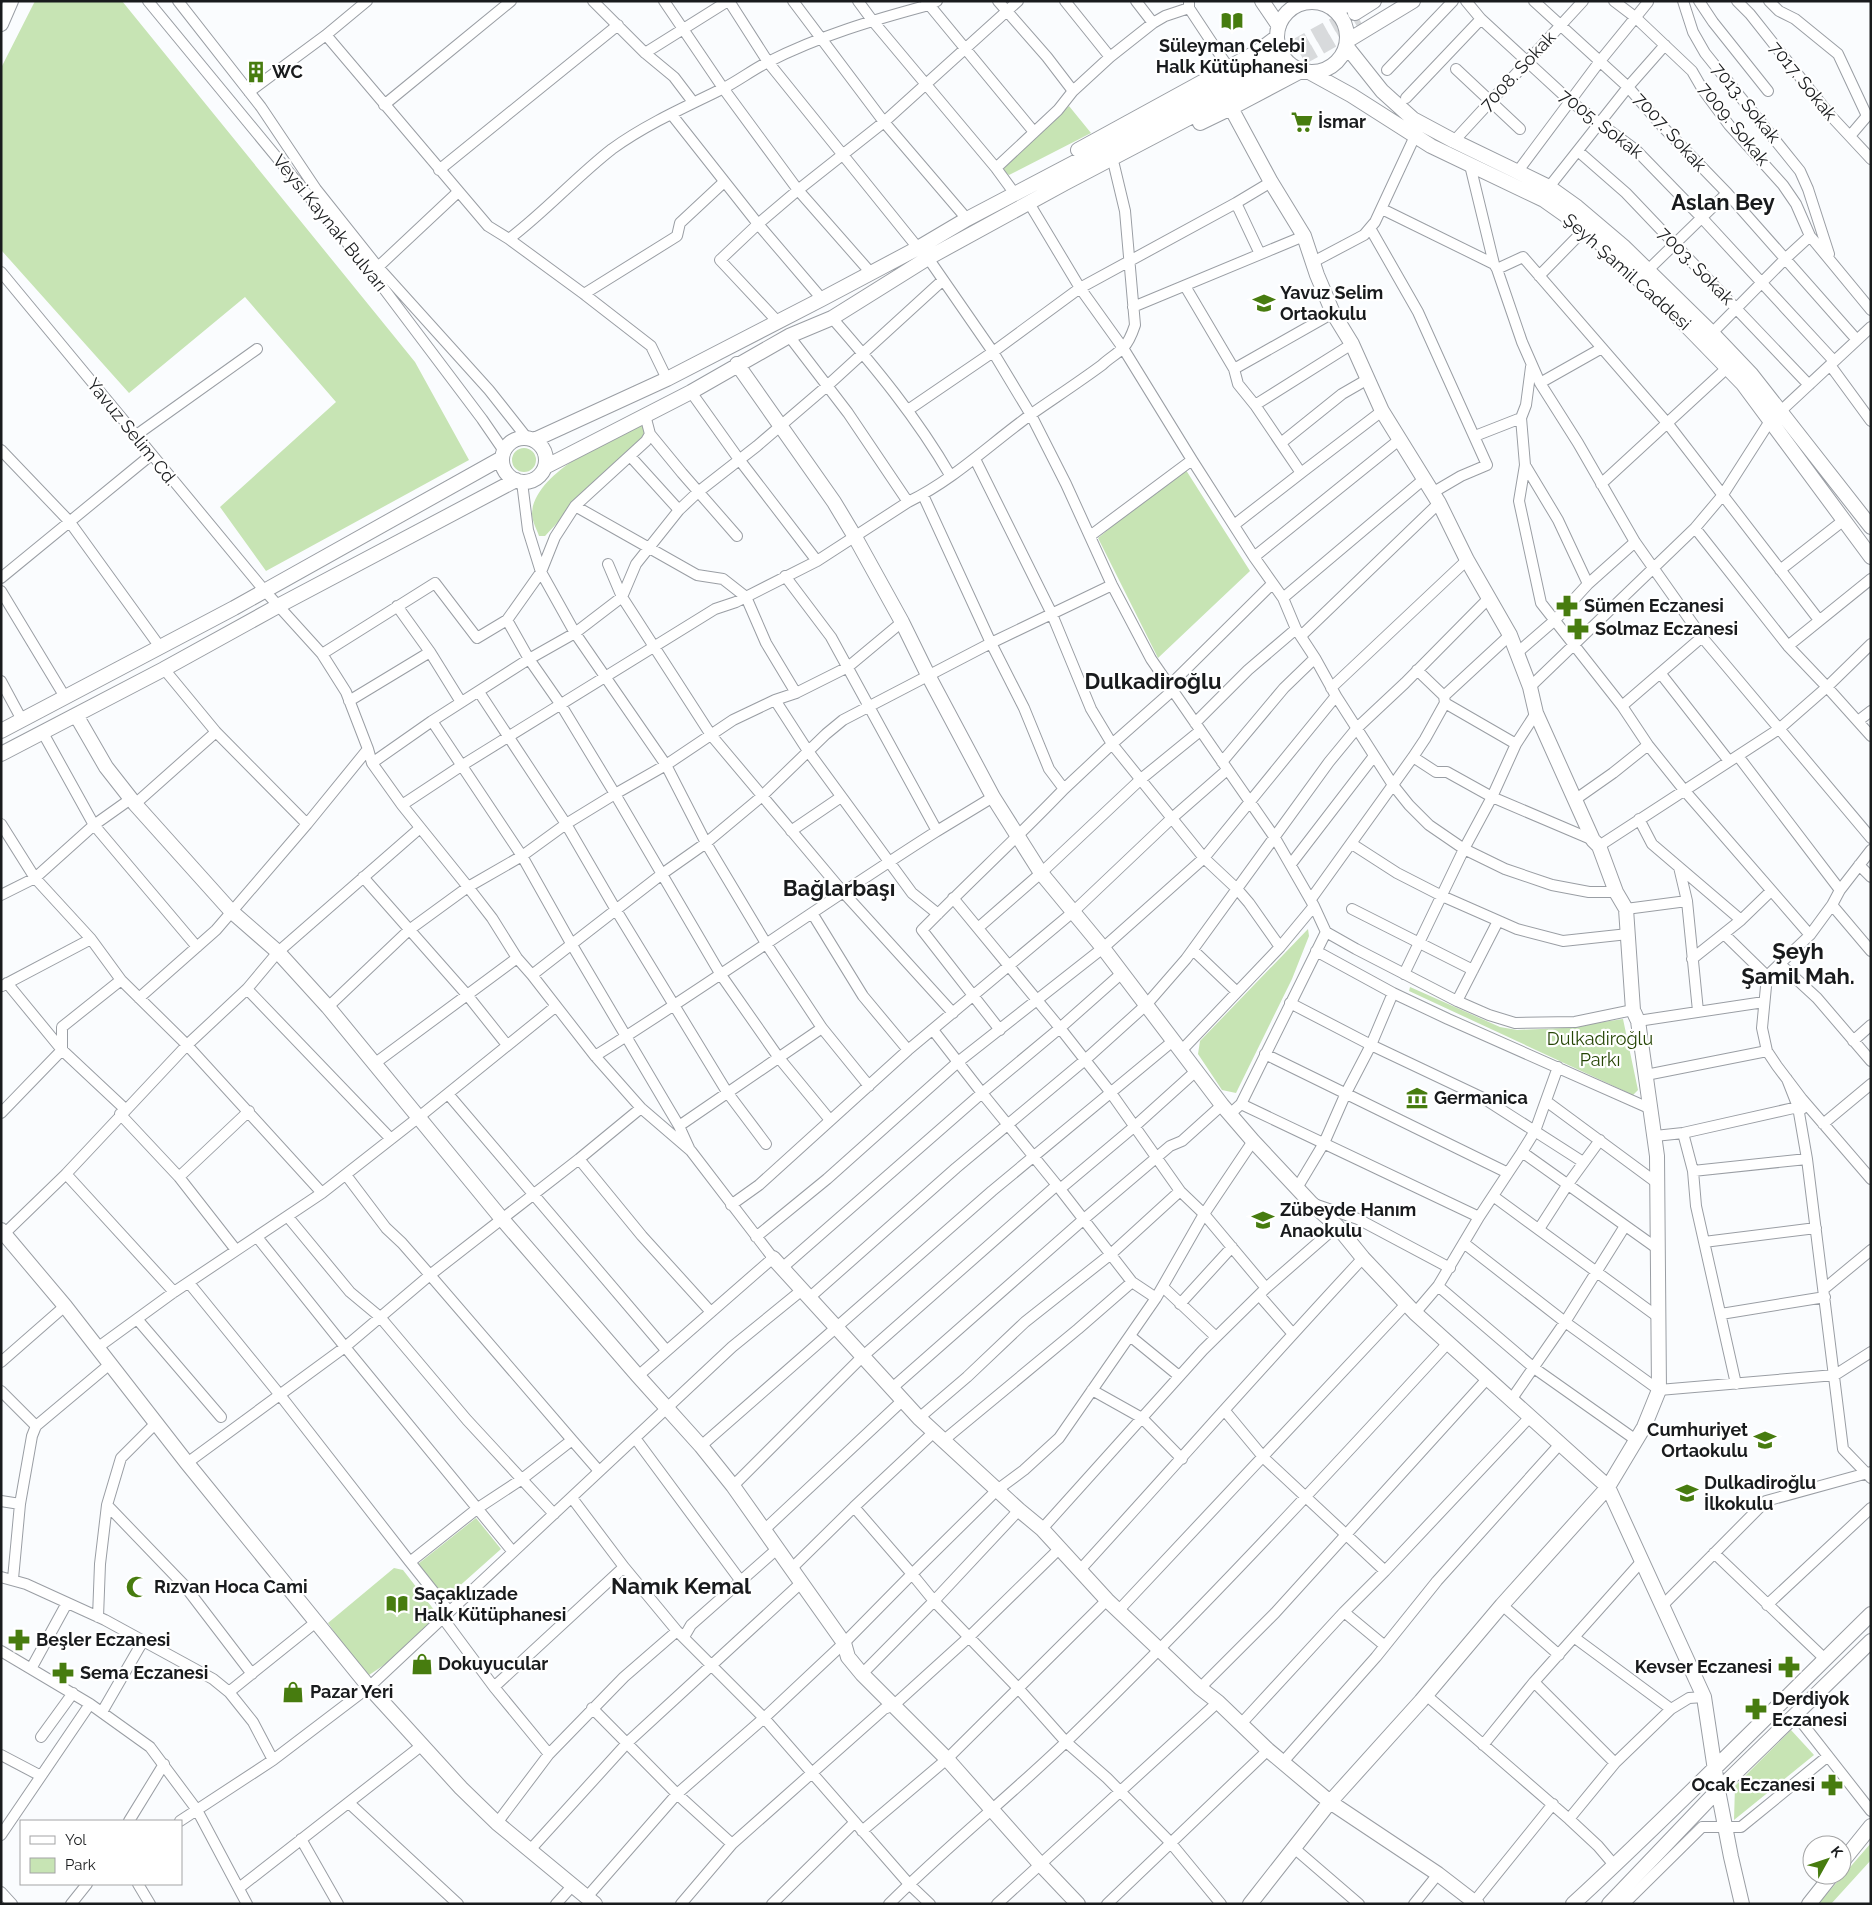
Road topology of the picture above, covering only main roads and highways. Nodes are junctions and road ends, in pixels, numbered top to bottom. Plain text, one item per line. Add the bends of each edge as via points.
1 (11, 1) edge
2 (1262, 1) edge
3 (1374, 1) edge
4 (1399, 1) edge
5 (1413, 1) edge
6 (1301, 2) edge
7 (1348, 9) edge
8 (1, 24) edge
9 (1278, 32) junction
10 (1347, 44) junction
11 (1277, 56) tunnel mouth
12 (1284, 68) tunnel mouth
13 (1306, 72) junction
14 (1231, 108) junction
15 (1055, 172) junction
16 (1065, 183) junction
17 (737, 364) junction
18 (1775, 416) junction
19 (531, 439) junction
20 (503, 454) junction
21 (545, 467) junction
22 (519, 481) junction
23 (1871, 527) edge
24 (1871, 557) edge
25 (76, 715) junction
26 (1, 731) edge
27 (1, 754) edge
28 (3, 1232) edge
29 (778, 1263) road end
30 (1608, 1487) junction
31 (1871, 1614) edge
32 (1871, 1641) edge
33 (1716, 1768) junction
34 (1718, 1790) junction
35 (1330, 1802) junction
36 (1871, 1826) edge
37 (1852, 1850) edge
38 (1824, 1885) edge
39 (591, 1900) edge
40 (1253, 1902) edge
41 (1738, 1902) edge
42 (1476, 1903) edge
43 (1078, 1904) edge
44 (1573, 1904) edge
45 (1609, 1904) edge
46 (1809, 1904) edge

1 - 8 main road
2 - 9 main road
3 - 7 main road
4 - 7 main road
5 - 10 main road
6 - 7 main road
6 - 9 main road via 1284,16
7 - 10 main road via 1340,16 1345,25
9 - 13 main road via 1279,48 1284,58
9 - 15 main road via 1257,52 1083,147 1066,158
10 - 13 main road via 1334,66 1323,71
10 - 18 main road via 1382,91 1413,118 1549,187 1577,207 1648,270 1751,374
11 - 15 main road
12 - 16 main road
13 - 14 main road
13 - 18 main road, Şeyh Şamil Caddesi via 1352,95 1415,136 1470,166 1544,200 1585,229
14 - 16 main road via 1089,178
14 - 30 main road via 1304,236 1317,275 1382,411 1436,498 1466,560 1510,635 1530,687 1536,713 1626,909 1636,1016 1655,1136 1659,1390 1644,1427
15 - 19 main road via 918,248 667,379
16 - 17 main road via 928,258 832,318 789,336
17 - 21 main road via 691,392
17 - 30 main road via 855,536 993,797 1041,873 1253,1141 1337,1226 1410,1309
18 - 23 main road
18 - 24 main road, Şeyh Şamil Caddesi
19 - 20 main road via 512,441
19 - 21 main road via 544,452
20 - 22 main road via 505,471
20 - 26 main road via 234,608
21 - 22 main road via 536,478
22 - 25 main road
25 - 27 main road
25 - 43 main road via 106,767 133,801 231,911 278,952 328,1007 502,1219 701,1446 844,1643 848,1657 862,1674 946,1759
28 - 39 main road via 316,1622 421,1746 498,1822
29 - 35 main road via 919,1418 1042,1529 1107,1600 1160,1651
30 - 33 main road via 1704,1697
30 - 35 main road
31 - 33 main road
32 - 34 main road
33 - 34 main road
33 - 44 main road
34 - 41 main road
34 - 45 main road
35 - 40 main road
35 - 42 main road
36 - 37 main road
38 - 46 main road

